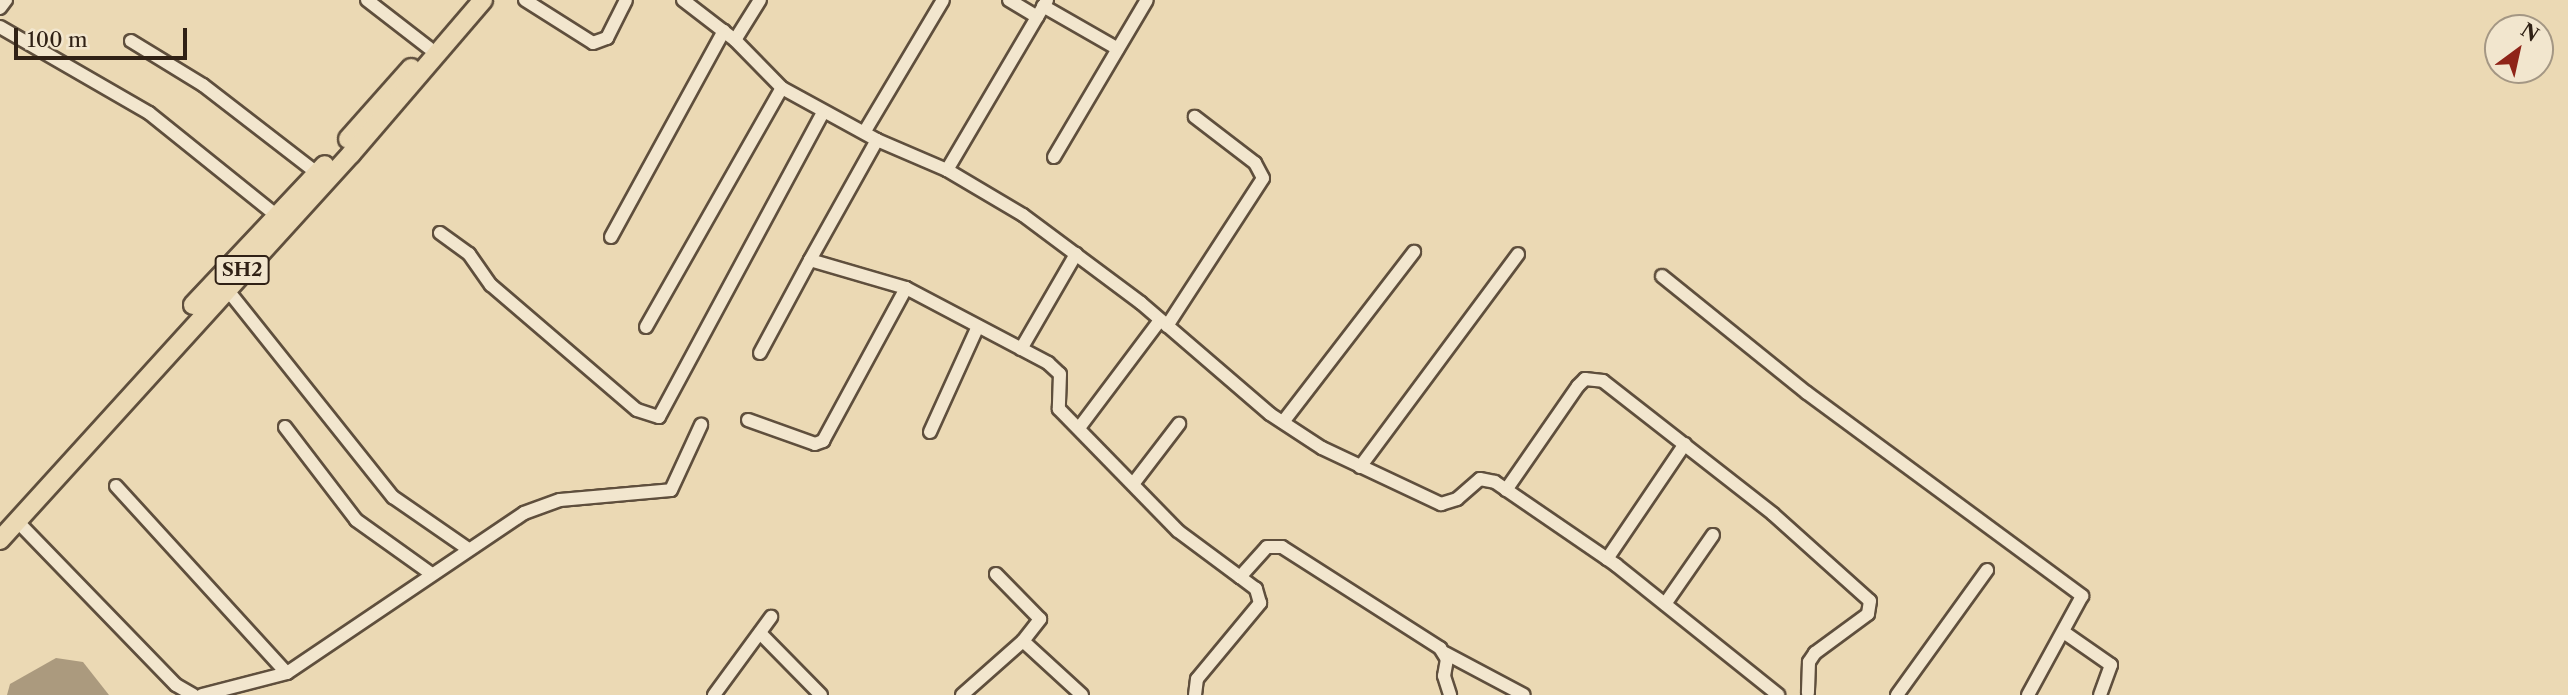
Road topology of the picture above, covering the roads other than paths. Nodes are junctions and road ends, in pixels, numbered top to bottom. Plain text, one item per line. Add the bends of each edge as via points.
1 (6, 0) edge
2 (367, 0) edge
3 (469, 0) edge
4 (483, 0) edge
5 (525, 0) edge
6 (626, 0) edge
7 (683, 0) edge
8 (760, 0) edge
9 (943, 0) edge
10 (1009, 0) edge
11 (1147, 0) edge
12 (0, 8) edge
13 (1042, 8) edge
14 (0, 27) edge
15 (729, 36) junction
16 (131, 41) dead end
17 (429, 48) junction
18 (1118, 49) junction
19 (782, 89) junction
20 (823, 112) junction
21 (1195, 117) dead end
22 (865, 131) junction
23 (877, 140) junction
24 (346, 150) junction
25 (1054, 157) dead end
26 (947, 170) junction
27 (317, 173) junction
28 (276, 216) junction
29 (440, 233) dead end
30 (611, 237) dead end
31 (1414, 252) dead end
32 (1076, 254) junction
33 (1518, 254) dead end
34 (810, 260) junction
35 (1662, 276) dead end
36 (226, 288) junction
37 (906, 288) junction
38 (1164, 323) junction
39 (978, 326) junction
40 (646, 327) dead end
41 (1021, 349) junction
42 (760, 353) dead end
43 (748, 420) dead end
44 (1283, 422) junction
45 (1179, 424) dead end
46 (701, 425) dead end
47 (285, 427) dead end
48 (1079, 428) junction
49 (930, 432) dead end
50 (1685, 444) junction
51 (1360, 467) junction
52 (1133, 484) junction
53 (116, 486) dead end
54 (1506, 490) junction
55 (9, 522) edge
56 (1713, 536) dead end
57 (0, 540) edge
58 (468, 549) junction
59 (1607, 559) junction
60 (1987, 570) dead end
61 (430, 573) junction
62 (996, 574) dead end
63 (1240, 576) junction
64 (1665, 604) junction
65 (771, 617) dead end
66 (760, 633) junction
67 (2065, 634) junction
68 (1023, 641) junction
69 (1445, 653) junction
70 (287, 673) junction
71 (1808, 694) edge
72 (193, 695) edge
73 (202, 695) edge
74 (714, 695) edge
75 (821, 695) edge
76 (962, 695) edge
77 (1082, 695) edge
78 (1195, 695) edge
79 (1450, 695) edge
80 (1524, 695) edge
81 (1778, 695) edge
82 (1897, 695) edge
83 (2028, 695) edge
84 (2100, 695) edge

1 - 12 street
2 - 17 street
3 - 17 main road, SH2
4 - 24 main road, SH2
5 - 6 street via 593,44 607,38
7 - 15 street
8 - 15 street
9 - 22 street
10 - 13 street
11 - 18 street
13 - 18 street
13 - 26 street
14 - 28 street via 149,113
15 - 19 street
15 - 30 street
16 - 27 street via 203,85
17 - 24 main road, SH2
18 - 25 street
19 - 20 street
19 - 40 street
20 - 22 street
20 - 29 street via 659,417 637,410 491,285 469,254
21 - 38 street via 1255,163 1263,178
22 - 23 street
23 - 26 street
23 - 34 street
24 - 27 main road, SH2
24 - 36 main road, SH2
26 - 32 street via 1023,215
27 - 28 main road, SH2
28 - 55 main road, SH2
31 - 44 street
32 - 38 street
32 - 41 street
33 - 51 street
34 - 37 street
34 - 42 street
35 - 67 street via 1807,393 2078,593 2082,601
36 - 55 main road, SH2
36 - 58 street via 393,497
37 - 39 street
37 - 43 street via 823,441 815,444
38 - 44 street
38 - 48 street
39 - 41 street
39 - 49 street
41 - 48 street via 1060,374 1055,399
44 - 51 street
45 - 52 street
46 - 58 street via 671,490 560,500 524,513
47 - 61 street via 356,520
48 - 52 street
50 - 54 street via 1602,381 1586,379
50 - 59 street
50 - 71 street via 1870,601 1864,618 1815,653 1809,662
51 - 54 street via 1441,504 1457,499 1480,479
52 - 63 street via 1178,531
53 - 70 street
54 - 59 street
55 - 57 main road, SH2
55 - 72 street
56 - 64 street
58 - 61 street
59 - 64 street
60 - 82 street
61 - 70 street
62 - 68 street via 1040,615
63 - 69 street via 1267,547 1282,547
63 - 78 street via 1256,589 1260,603 1197,678
64 - 81 street
65 - 66 street
66 - 74 street
66 - 75 street
67 - 83 street
67 - 84 street via 2111,665
68 - 76 street
68 - 77 street
69 - 79 street
69 - 80 street
70 - 73 street

